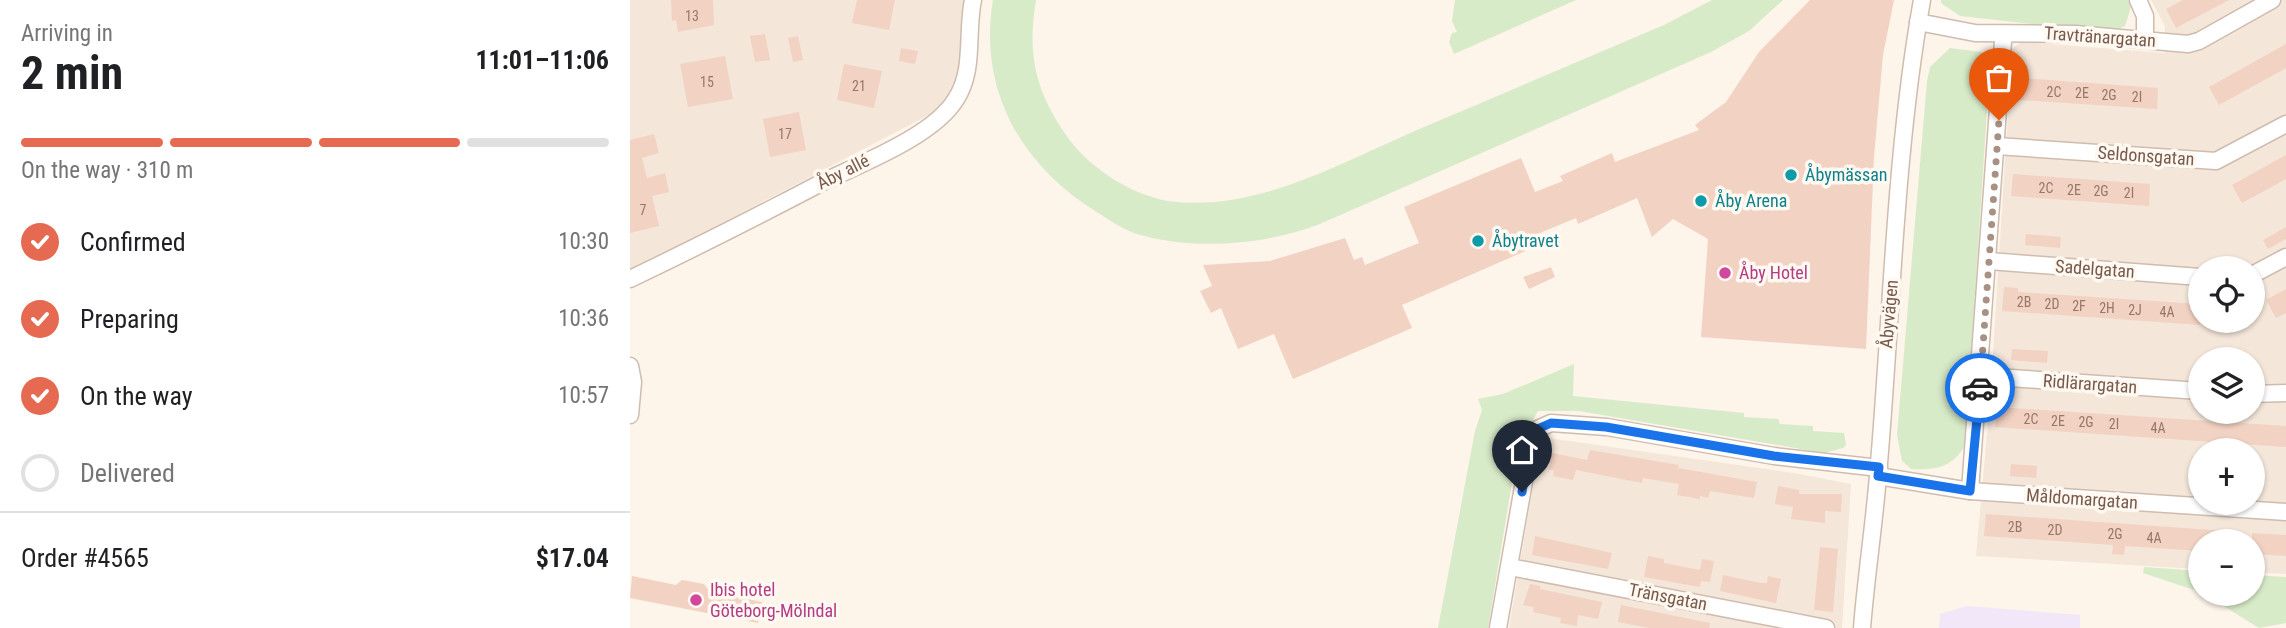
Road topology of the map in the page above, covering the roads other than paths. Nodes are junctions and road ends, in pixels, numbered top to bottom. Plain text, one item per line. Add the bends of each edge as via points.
1 (973, 0) edge
2 (1922, 0) edge
3 (2138, 0) edge
4 (2272, 0) edge
5 (1918, 22) junction
6 (2007, 34) junction
7 (2145, 40) junction
8 (2286, 124) edge
9 (1997, 146) junction
10 (2286, 257) edge
11 (1989, 261) junction
12 (2265, 268) edge
13 (2188, 275) edge
14 (630, 279) edge
15 (630, 366) edge
16 (1981, 376) junction
17 (2188, 390) edge
18 (2286, 393) edge
19 (2265, 394) edge
20 (630, 415) edge
21 (1879, 472) junction
22 (1970, 491) junction
23 (2286, 512) edge
24 (1510, 567) junction
25 (1498, 628) edge
26 (1826, 628) edge
27 (1862, 628) edge

1 - 14 street, Åby allé via 965,79 945,114 848,170
2 - 5 street, Åbyvägen
3 - 7 street via 2146,16
4 - 7 street, Travtränargatan via 2199,41
5 - 6 street, Travtränargatan
5 - 21 street, Åbyvägen via 1889,300
6 - 7 street, Travtränargatan
6 - 9 street
8 - 9 street, Seldonsgatan via 2216,161
9 - 11 street
10 - 12 street
11 - 13 street, Sadelgatan
11 - 16 street
15 - 20 street
16 - 17 street, Ridlärargatan
16 - 22 street
18 - 19 street
21 - 22 street, Måldomargatan
21 - 24 street, Måldomargatan via 1606,427 1551,423 1533,431
21 - 27 street, Åbyvägen
22 - 23 street, Måldomargatan
24 - 25 street
24 - 26 street, Tränsgatan

